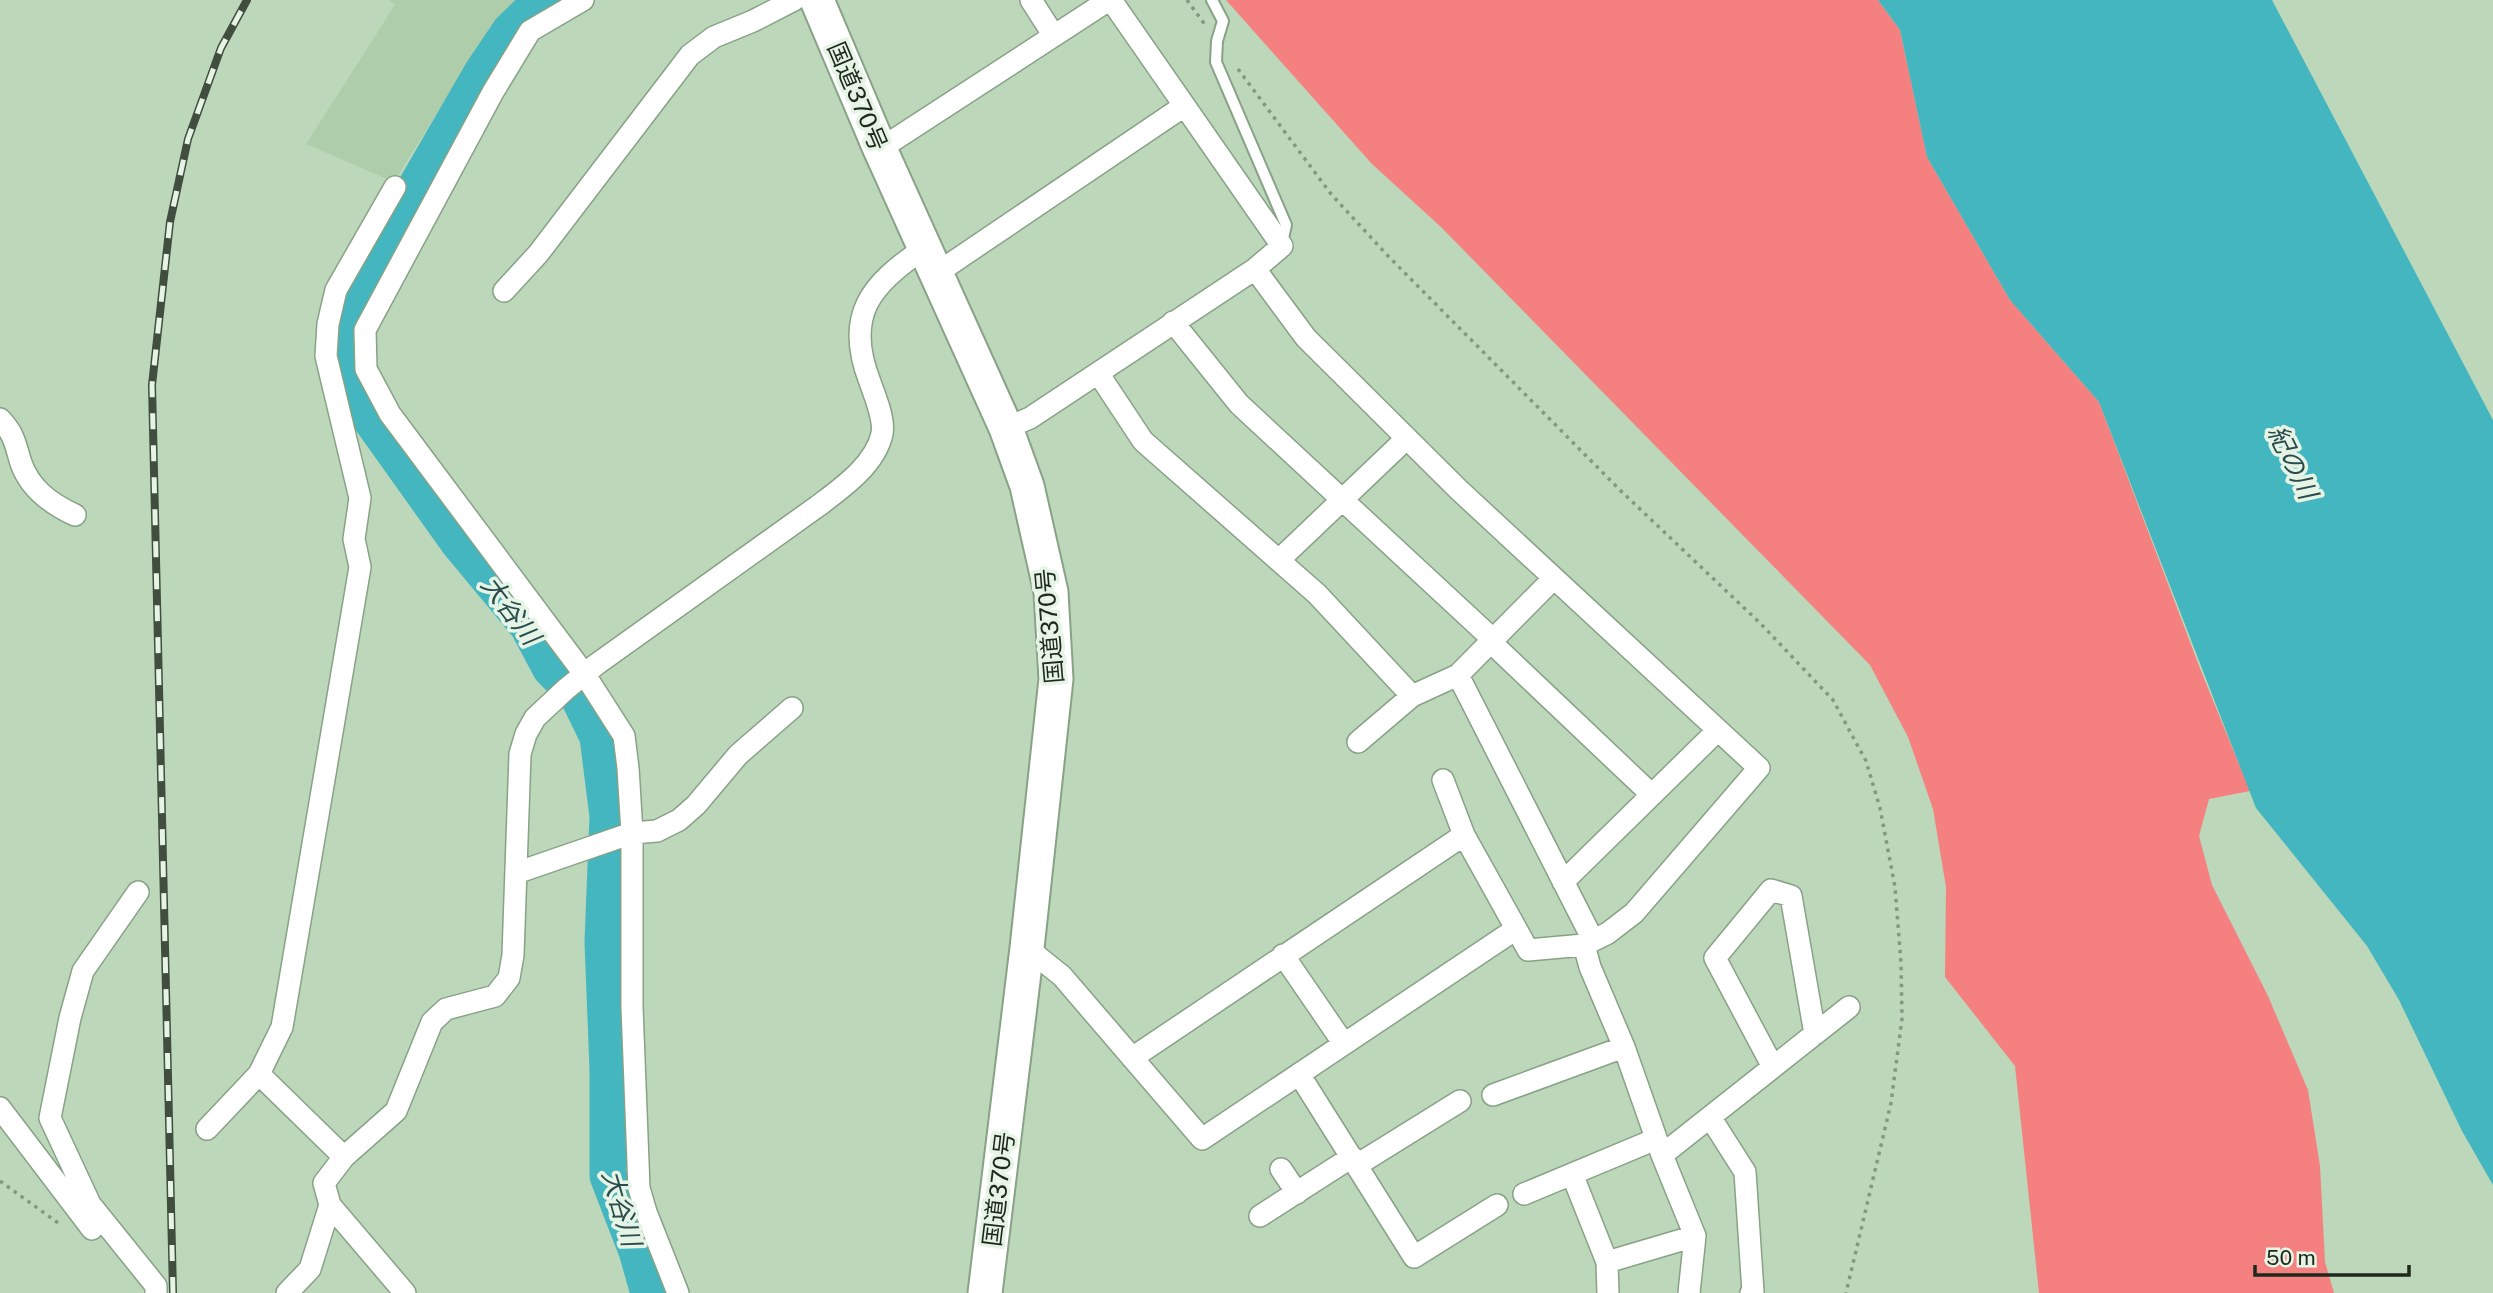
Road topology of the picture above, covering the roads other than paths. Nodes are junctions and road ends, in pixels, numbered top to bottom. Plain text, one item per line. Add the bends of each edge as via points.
1 (583, 0) edge
2 (794, 0) edge
3 (817, 0) edge
4 (1031, 0) edge
5 (1110, 0) edge
6 (1212, 0) edge
7 (1054, 36) junction
8 (1184, 106) junction
9 (880, 149) junction
10 (396, 187) dead end
11 (1282, 246) junction
12 (931, 261) junction
13 (1255, 269) junction
14 (504, 291) dead end
15 (1173, 322) junction
16 (1098, 373) junction
17 (0, 419) edge
18 (1006, 428) junction
19 (1406, 438) junction
20 (1343, 499) junction
21 (75, 515) dead end
22 (1279, 560) junction
23 (1554, 578) junction
24 (1492, 641) junction
25 (585, 675) junction
26 (1458, 675) junction
27 (1412, 696) junction
28 (792, 708) dead end
29 (1718, 730) junction
30 (1358, 741) dead end
31 (1443, 780) dead end
32 (1652, 795) junction
33 (632, 834) junction
34 (1464, 835) junction
35 (516, 873) junction
36 (1563, 882) junction
37 (138, 891) dead end
38 (1516, 929) junction
39 (1589, 943) junction
40 (1027, 948) junction
41 (1283, 956) junction
42 (1849, 1007) dead end
43 (1815, 1034) junction
44 (1344, 1044) junction
45 (1624, 1047) junction
46 (1132, 1058) junction
47 (1773, 1067) junction
48 (259, 1074) junction
49 (1299, 1074) junction
50 (1493, 1095) dead end
51 (1460, 1101) dead end
52 (0, 1108) edge
53 (1710, 1117) junction
54 (207, 1129) dead end
55 (1659, 1147) junction
56 (344, 1157) junction
57 (1354, 1161) junction
58 (1281, 1169) dead end
59 (1572, 1174) junction
60 (1297, 1193) junction
61 (1524, 1194) dead end
62 (330, 1205) junction
63 (1497, 1205) dead end
64 (1260, 1216) dead end
65 (1695, 1236) junction
66 (1607, 1262) junction
67 (149, 1293) edge
68 (156, 1293) edge
69 (288, 1293) edge
70 (405, 1293) edge
71 (678, 1293) edge
72 (985, 1293) edge
73 (1608, 1293) edge
74 (1689, 1293) edge
75 (1751, 1293) edge

1 - 25 street via 530,31 365,330 366,369 390,414
2 - 14 street via 714,37 690,55 538,254
3 - 9 highway, 国道370号
4 - 7 street
5 - 7 street
5 - 8 street
6 - 11 lane via 1223,22 1216,62 1286,225
7 - 9 street
8 - 11 street
8 - 12 street
9 - 12 highway, 国道370号
10 - 48 street via 336,290 328,324 326,356 360,498 354,539 360,567 282,1027
11 - 13 street
12 - 18 highway, 国道370号
12 - 25 street via 890,275 859,320 864,367 883,432 863,466 818,506
13 - 15 street
13 - 19 street via 1306,338
15 - 16 street
15 - 20 street via 1239,404
16 - 18 street via 1030,418
16 - 22 street via 1143,441
17 - 21 street via 11,431 36,489 55,506
18 - 40 highway, 国道370号 via 1027,486 1051,592 1056,678
19 - 20 street
19 - 23 street
20 - 22 street
20 - 24 street
22 - 27 street
23 - 24 street
23 - 29 street
24 - 26 street
24 - 32 street
25 - 33 street via 624,736
25 - 35 street via 535,718 526,734 520,754
26 - 27 street
26 - 36 street
27 - 30 street
28 - 33 street via 738,755 679,820 657,831
29 - 32 street
29 - 39 street via 1759,768 1634,913
31 - 34 street
32 - 36 street
33 - 35 street
33 - 71 street via 639,1188
34 - 38 street
34 - 41 street
35 - 56 street via 509,978 495,996 446,1009 432,1022 396,1111
36 - 39 street
37 - 68 street via 83,971 50,1118 90,1204 156,1286
38 - 39 street via 1528,950
38 - 44 street
39 - 45 street via 1590,967
40 - 46 street via 1062,976
40 - 72 highway, 国道370号
41 - 44 street
41 - 46 street
42 - 43 street
43 - 47 street
43 - 47 street via 1791,896 1771,890 1715,958
44 - 49 street
45 - 50 street
45 - 55 street
46 - 49 street via 1202,1139
47 - 53 street
48 - 54 street
48 - 56 street
49 - 57 street
51 - 57 street
52 - 67 street via 96,1234
53 - 55 street
53 - 75 street via 1745,1172
55 - 59 street
55 - 65 street
56 - 62 street via 324,1182
57 - 60 street
57 - 63 street via 1415,1257
58 - 60 street
59 - 61 street
59 - 66 street
60 - 64 street
62 - 69 street via 310,1269
62 - 70 street
65 - 66 street
65 - 74 street
66 - 73 street

